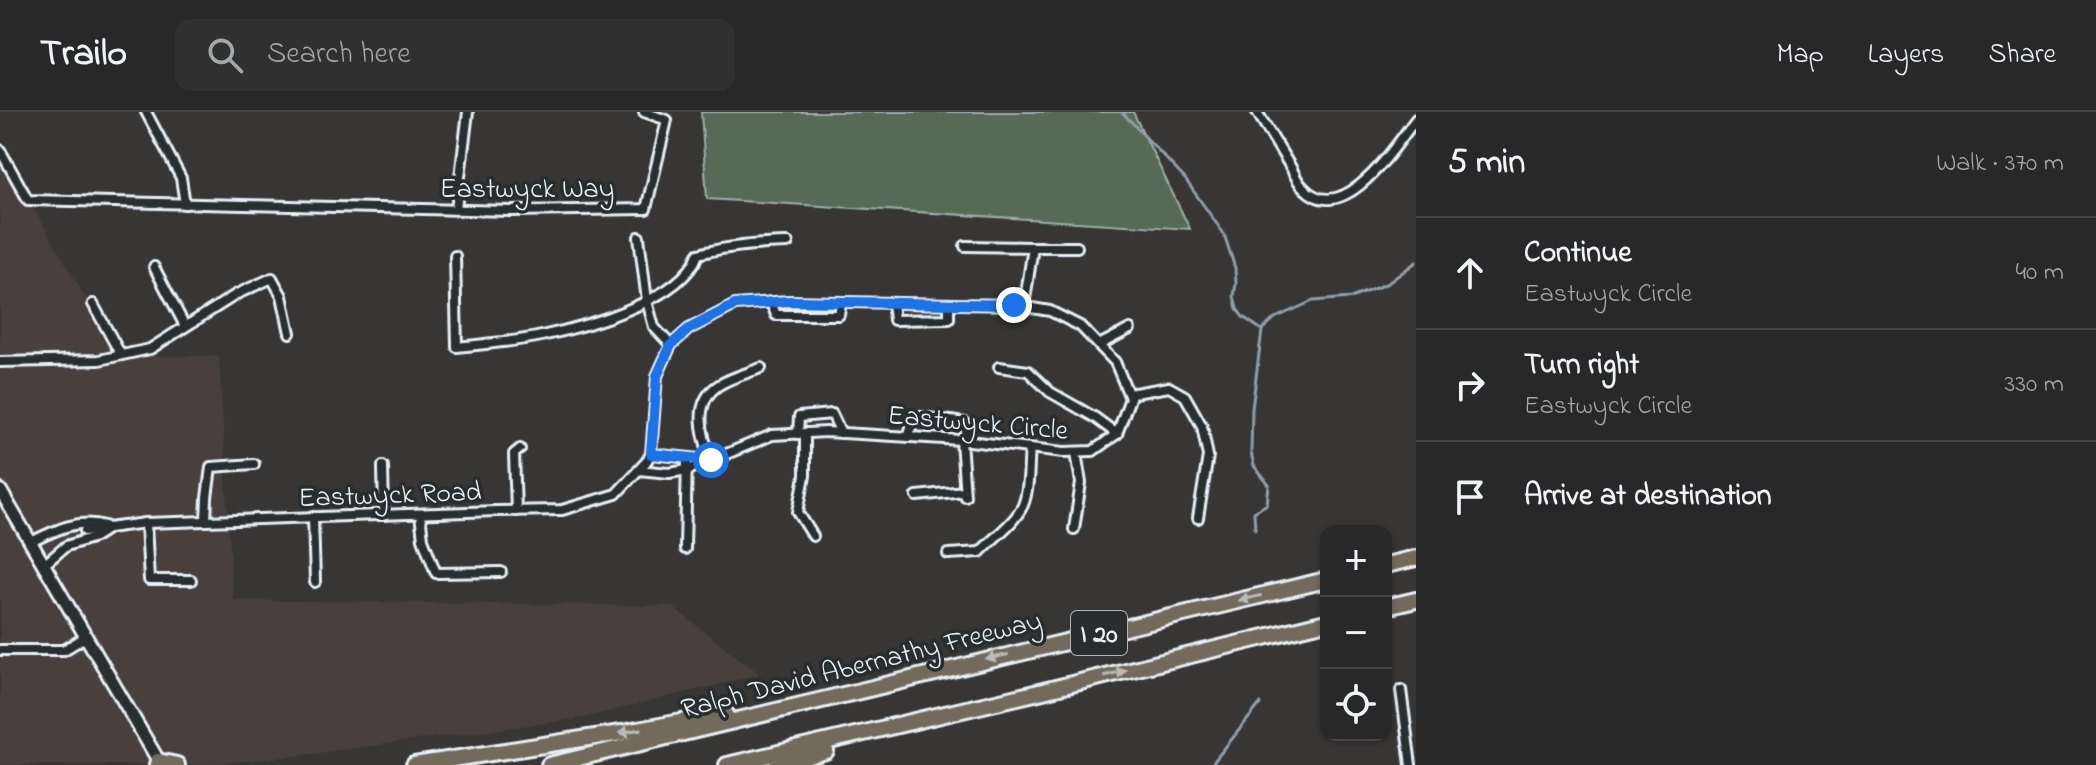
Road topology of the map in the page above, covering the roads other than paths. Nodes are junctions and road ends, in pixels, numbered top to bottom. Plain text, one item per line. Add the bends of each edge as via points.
1 (146, 112) edge
2 (468, 112) edge
3 (644, 112) edge
4 (1257, 112) edge
5 (1416, 119) edge
6 (0, 150) edge
7 (185, 204) junction
8 (456, 209) junction
9 (639, 237) dead end
10 (788, 243) dead end
11 (965, 246) dead end
12 (1033, 247) junction
13 (1077, 247) dead end
14 (455, 256) dead end
15 (154, 267) dead end
16 (647, 301) junction
17 (771, 302) junction
18 (841, 302) junction
19 (892, 303) junction
20 (93, 304) dead end
21 (949, 304) junction
22 (1024, 307) junction
23 (185, 326) junction
24 (1130, 329) dead end
25 (290, 333) dead end
26 (671, 345) junction
27 (1099, 345) junction
28 (121, 355) junction
29 (0, 362) edge
30 (999, 367) dead end
31 (761, 368) dead end
32 (1129, 394) junction
33 (841, 433) junction
34 (801, 434) junction
35 (1117, 434) junction
36 (909, 437) junction
37 (964, 440) junction
38 (1030, 448) junction
39 (520, 449) dead end
40 (1076, 452) junction
41 (651, 454) junction
42 (687, 458) junction
43 (711, 460) junction
44 (254, 464) dead end
45 (383, 466) dead end
46 (639, 470) junction
47 (688, 470) junction
48 (0, 490) edge
49 (917, 496) dead end
50 (516, 511) junction
51 (420, 514) junction
52 (384, 515) junction
53 (313, 517) junction
54 (1198, 518) dead end
55 (206, 521) junction
56 (79, 523) junction
57 (146, 523) junction
58 (110, 527) junction
59 (1074, 529) dead end
60 (83, 536) junction
61 (813, 536) dead end
62 (31, 542) junction
63 (685, 549) dead end
64 (948, 554) dead end
65 (1416, 558) edge
66 (45, 564) junction
67 (1392, 564) edge
68 (501, 572) dead end
69 (191, 580) dead end
70 (1320, 581) edge
71 (315, 582) dead end
72 (1416, 600) edge
73 (1392, 606) edge
74 (1320, 623) edge
75 (87, 636) junction
76 (0, 650) edge
77 (871, 687) junction
78 (1401, 690) dead end
79 (1039, 692) junction
80 (159, 764) edge
81 (177, 765) edge
82 (414, 765) edge
83 (549, 765) edge
84 (727, 765) edge
85 (777, 765) edge
86 (1411, 765) edge

1 - 7 street via 181,178
2 - 8 street
3 - 8 street, Eastwyck Way via 667,120 646,209
4 - 5 street via 1303,188 1320,198 1342,197 1361,186
6 - 7 street, Eastwyck Way via 28,200
7 - 8 street, Eastwyck Way
9 - 16 street, Eastwyck Way
10 - 16 street via 698,254 680,279
11 - 12 street
12 - 13 street
12 - 22 street
14 - 16 street via 457,347 561,331
15 - 23 street
16 - 26 street, Eastwyck Way via 654,327
17 - 18 street
17 - 18 street via 776,315 839,315
17 - 26 street via 735,305 689,329
18 - 19 street
19 - 21 street
19 - 21 street via 894,320 949,319
20 - 28 street
21 - 22 street
22 - 27 street via 1050,311 1080,326
23 - 25 street via 272,278
23 - 28 street via 150,349
24 - 27 street
26 - 41 street via 657,376
27 - 32 street via 1115,362
28 - 29 street
30 - 35 street via 1028,371 1050,392
31 - 43 street via 720,384 707,395 700,417
32 - 35 street
32 - 54 street via 1169,387 1185,396 1202,426 1208,456
33 - 34 street, Eastwyck Circle
33 - 34 street via 832,414 799,417
33 - 36 street, Eastwyck Circle
34 - 43 street, Eastwyck Circle via 772,435
34 - 61 street via 805,476 798,512
35 - 40 street, Eastwyck Circle via 1093,451
36 - 37 street, Eastwyck Circle
36 - 37 street via 913,416 965,423
37 - 38 street, Eastwyck Circle
37 - 49 street via 965,493
38 - 40 street, Eastwyck Circle
38 - 64 street via 1022,506 1011,522 980,552
39 - 50 street via 514,454
40 - 59 street via 1081,483
41 - 42 street, Eastwyck Circle
41 - 46 street, Eastwyck Road
42 - 43 street, Eastwyck Circle
42 - 47 street
43 - 47 street
44 - 55 street via 211,467
45 - 52 street
46 - 47 street
46 - 50 street, Eastwyck Road via 616,494 562,510
47 - 63 street
48 - 62 main road
50 - 51 street, Eastwyck Road
51 - 52 street, Eastwyck Road
51 - 68 street via 436,573
52 - 53 street, Eastwyck Road
53 - 55 street, Eastwyck Road
53 - 71 street
55 - 57 street, Eastwyck Road
56 - 58 street, Eastwyck Road
56 - 60 street
56 - 62 street, Eastwyck Road
57 - 58 street, Eastwyck Road
57 - 69 street via 149,580
58 - 60 street, Eastwyck Road
60 - 66 street, Eastwyck Road
62 - 66 main road
65 - 67 highway
66 - 75 main road
70 -> 77 highway, Ralph David Abernathy Freeway / I 20
72 - 73 highway
79 -> 74 highway, I 20
75 - 76 street via 64,650
75 - 80 main road
77 -> 82 highway
77 - 83 highway, Ralph David Abernathy Freeway / I 20
78 - 86 street
79 - 84 highway, I 20
79 - 85 highway
80 - 81 highway

